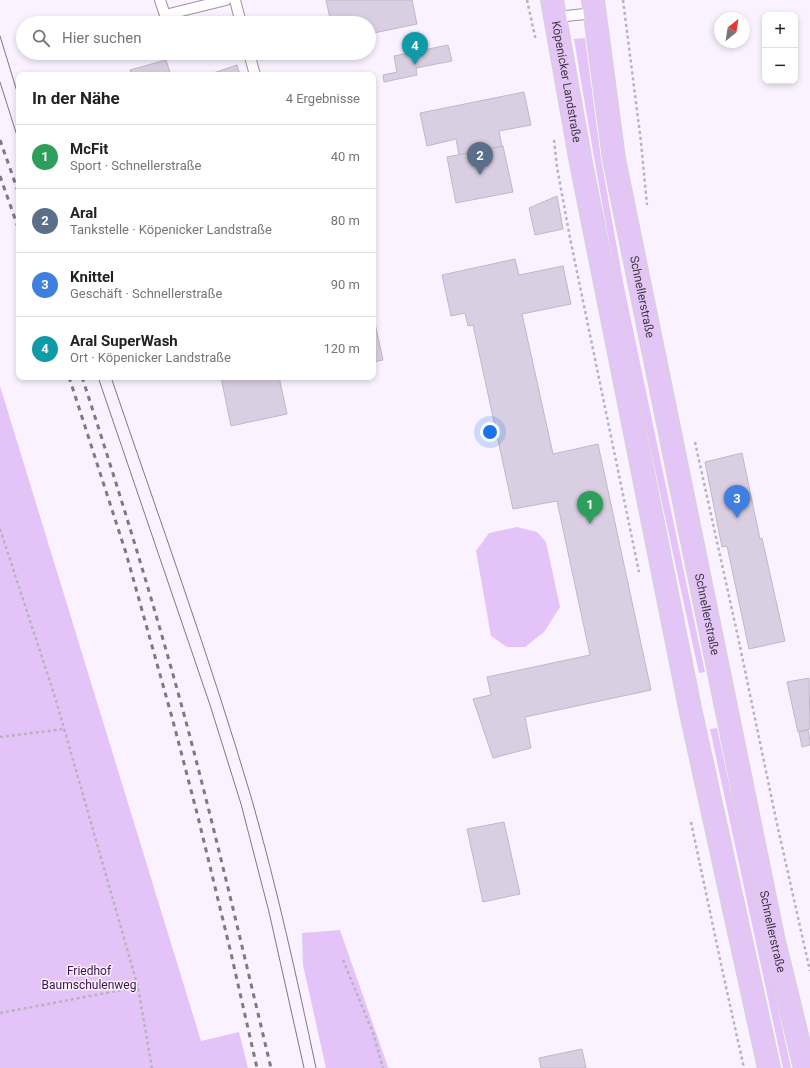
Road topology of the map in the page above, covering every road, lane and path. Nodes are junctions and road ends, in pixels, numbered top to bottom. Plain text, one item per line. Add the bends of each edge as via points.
1 (160, 0) edge
2 (226, 0) edge
3 (235, 0) edge
4 (623, 0) edge
5 (594, 6) edge
6 (554, 9) edge
7 (239, 16) edge
8 (251, 60) edge
9 (254, 72) edge
10 (647, 208) dead end
11 (694, 435) dead end
12 (0, 529) edge
13 (64, 729) junction
14 (0, 737) edge
15 (343, 960) dead end
16 (810, 971) edge
17 (138, 988) junction
18 (0, 1013) edge
19 (152, 1068) edge
20 (383, 1068) edge
21 (769, 1068) edge
22 (805, 1068) edge

1 - 2 lane via 165,15
3 - 7 lane
4 - 10 path
5 - 6 lane
5 - 22 main road, Schnellerstraße via 614,158 773,937
6 - 21 main road, Köpenicker Landstraße via 580,163 691,713
8 - 9 lane
11 - 16 path
12 - 13 path
13 - 14 path
13 - 17 path
15 - 20 path via 373,1033
17 - 18 path
17 - 19 path

